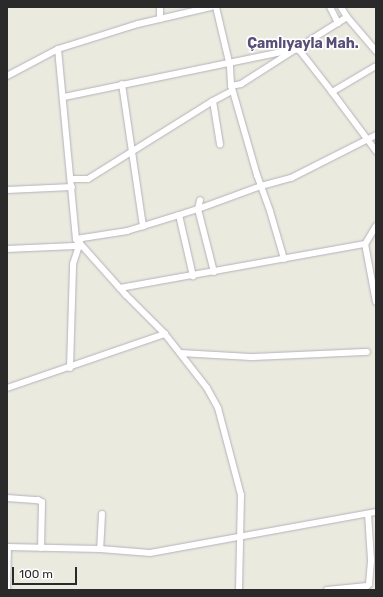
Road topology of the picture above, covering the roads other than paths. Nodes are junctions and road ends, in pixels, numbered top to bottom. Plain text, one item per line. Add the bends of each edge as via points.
1 (160, 7) edge
2 (211, 7) edge
3 (216, 7) edge
4 (330, 7) edge
5 (342, 7) edge
6 (347, 17) junction
7 (160, 19) junction
8 (338, 23) junction
9 (58, 49) junction
10 (296, 49) junction
11 (376, 51) edge
12 (229, 62) junction
13 (376, 66) edge
14 (7, 76) edge
15 (122, 84) junction
16 (232, 88) junction
17 (332, 92) junction
18 (64, 96) junction
19 (213, 101) junction
20 (376, 135) edge
21 (367, 138) junction
22 (220, 144) dead end
23 (132, 151) junction
24 (376, 152) edge
25 (71, 179) junction
26 (261, 186) junction
27 (72, 187) junction
28 (7, 190) edge
29 (200, 200) dead end
30 (198, 209) junction
31 (179, 215) junction
32 (143, 226) junction
33 (376, 226) edge
34 (78, 240) junction
35 (365, 244) junction
36 (7, 249) edge
37 (284, 258) junction
38 (214, 272) junction
39 (193, 276) junction
40 (120, 288) junction
41 (376, 302) edge
42 (165, 334) junction
43 (367, 352) dead end
44 (180, 353) junction
45 (70, 368) junction
46 (7, 388) edge
47 (7, 498) edge
48 (376, 512) edge
49 (102, 514) dead end
50 (368, 514) junction
51 (240, 537) junction
52 (8, 547) edge
53 (41, 548) junction
54 (100, 549) junction
55 (7, 590) edge
56 (239, 590) edge
57 (327, 590) edge

1 - 7 street
2 - 7 street
3 - 12 street
4 - 8 street
5 - 6 street
6 - 8 street
6 - 11 street
7 - 9 street
8 - 10 street
9 - 14 street
9 - 18 street
10 - 12 street
10 - 16 street
10 - 17 street
12 - 15 street
12 - 16 street
13 - 17 street
15 - 18 street
15 - 23 street
16 - 19 street
16 - 26 street
17 - 21 street
18 - 25 street
19 - 22 street
19 - 23 street
20 - 21 street
21 - 24 street
21 - 26 street via 291,178
23 - 25 street via 88,179
23 - 32 street
25 - 27 street
26 - 30 street
26 - 37 street
27 - 28 street
27 - 34 street
29 - 30 street
30 - 31 street
30 - 38 street
31 - 32 street
31 - 39 street
32 - 34 street
33 - 35 street
34 - 36 street via 75,246
34 - 40 street
34 - 45 street via 73,264
35 - 37 street
35 - 41 street
37 - 38 street
38 - 39 street
39 - 40 street
40 - 42 street
42 - 44 street
42 - 45 street
43 - 44 street via 251,357
44 - 51 street via 207,388 218,408 241,495
45 - 46 street
47 - 53 street via 42,502
48 - 50 street
49 - 54 street
50 - 51 street
50 - 57 street via 371,560 369,584
51 - 54 street via 150,553
51 - 56 street
52 - 53 street
52 - 55 street
53 - 54 street

